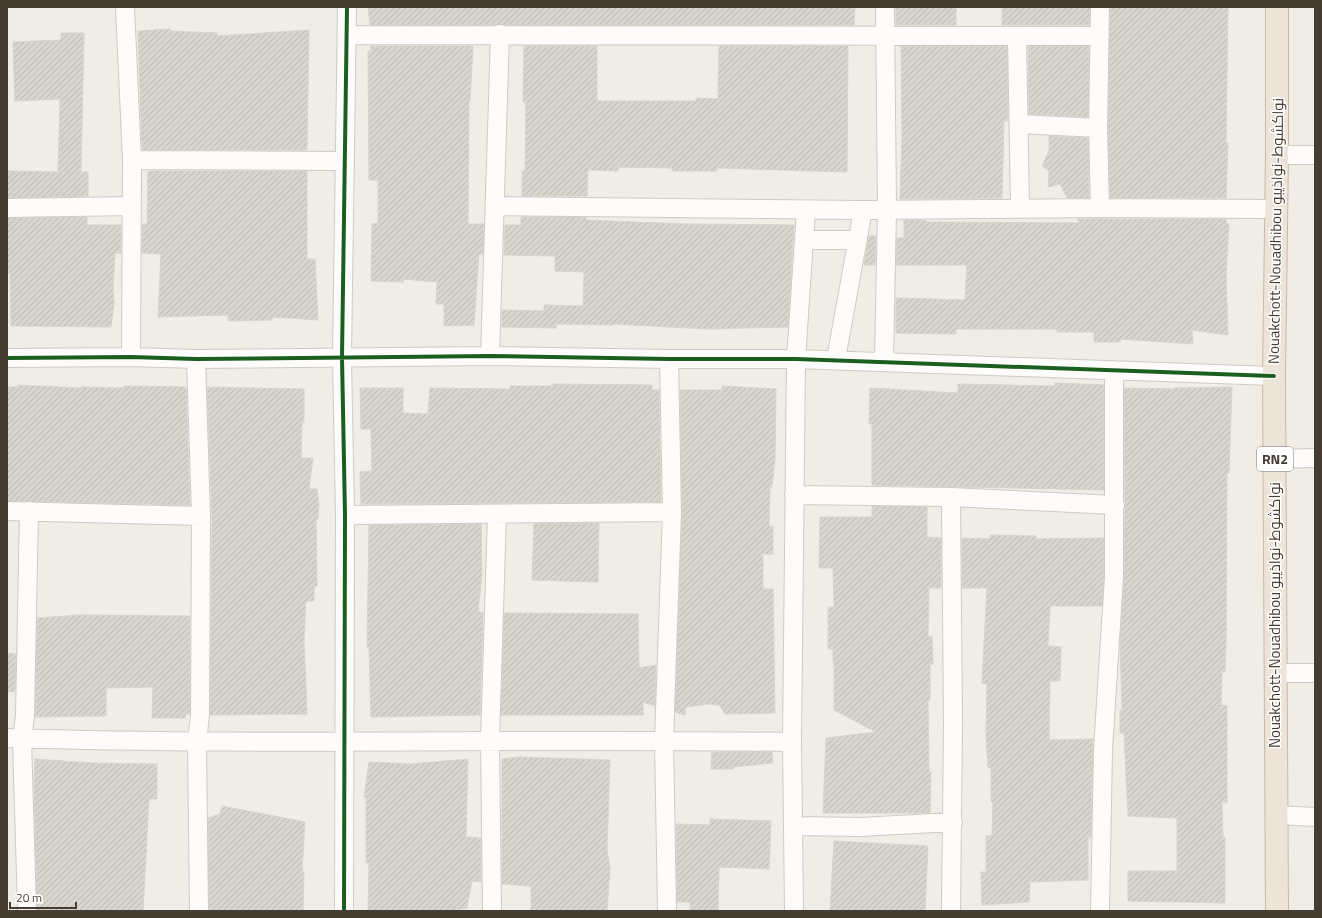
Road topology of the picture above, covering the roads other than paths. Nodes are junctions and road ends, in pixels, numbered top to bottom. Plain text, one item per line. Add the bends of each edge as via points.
1 (125, 7) edge
2 (347, 7) edge
3 (885, 7) edge
4 (1100, 7) edge
5 (1277, 7) edge
6 (347, 34) junction
7 (500, 34) junction
8 (886, 36) junction
9 (1017, 36) junction
10 (1100, 36) junction
11 (1018, 124) junction
12 (1098, 128) junction
13 (1277, 155) junction
14 (1315, 155) edge
15 (132, 160) junction
16 (345, 161) junction
17 (132, 206) junction
18 (496, 206) junction
19 (7, 208) edge
20 (1020, 208) junction
21 (1100, 208) junction
22 (887, 209) junction
23 (1276, 209) junction
24 (806, 210) junction
25 (863, 210) junction
26 (805, 240) junction
27 (858, 240) junction
28 (490, 356) junction
29 (131, 357) junction
30 (342, 357) junction
31 (7, 358) edge
32 (196, 359) junction
33 (669, 359) junction
34 (796, 359) junction
35 (836, 359) junction
36 (884, 361) junction
37 (1114, 370) junction
38 (1274, 376) junction
39 (1315, 458) edge
40 (1275, 459) junction
41 (794, 496) junction
42 (951, 497) junction
43 (1115, 505) junction
44 (7, 511) edge
45 (29, 511) junction
46 (672, 512) junction
47 (497, 514) junction
48 (345, 515) junction
49 (201, 516) junction
50 (1275, 673) junction
51 (1315, 673) edge
52 (15, 738) edge
53 (490, 740) junction
54 (664, 740) junction
55 (197, 742) junction
56 (345, 742) junction
57 (792, 742) junction
58 (1277, 815) junction
59 (1315, 817) edge
60 (953, 822) junction
61 (794, 826) junction
62 (27, 911) edge
63 (199, 911) edge
64 (344, 911) edge
65 (492, 911) edge
66 (667, 911) edge
67 (794, 911) edge
68 (951, 911) edge
69 (1100, 911) edge
70 (1277, 911) edge

1 - 15 street
2 - 6 street
3 - 8 street
4 - 10 street
5 - 13 highway, Nouakchott-Nouadhibou نواكشوط-نواذيبو / RN2
6 - 7 street
6 - 16 street
7 - 8 street
7 - 18 street
8 - 9 street
8 - 22 street
9 - 10 street
9 - 11 street
10 - 12 street
11 - 12 street
11 - 20 street
12 - 21 street
13 - 14 street
13 - 23 highway, Nouakchott-Nouadhibou نواكشوط-نواذيبو / RN2
15 - 16 street
15 - 17 street
16 - 30 street
17 - 19 street
17 - 29 street
18 - 24 street
18 - 28 street
20 - 21 street
20 - 22 street
21 - 23 street
22 - 25 street
22 - 36 street
23 - 38 highway, Nouakchott-Nouadhibou نواكشوط-نواذيبو / RN2
24 - 25 street
24 - 26 street
25 - 27 street
26 - 27 street
26 - 34 street
27 - 35 street
28 - 30 street
28 - 33 street
29 - 31 street
29 - 32 street
30 - 32 street
30 - 48 street
32 - 49 street
33 - 34 street
33 - 46 street
34 - 35 street
34 - 41 street
35 - 36 street
36 - 37 street
37 - 38 street
37 - 43 street
38 - 40 highway, Nouakchott-Nouadhibou نواكشوط-نواذيبو / RN2
39 - 40 street
40 - 50 highway, Nouakchott-Nouadhibou نواكشوط-نواذيبو / RN2
41 - 42 street
41 - 57 street
42 - 43 street
42 - 60 street
43 - 69 street via 1114,578 1103,750
44 - 45 street
45 - 49 street
45 - 52 street via 25,716
46 - 47 street
46 - 54 street
47 - 48 street
47 - 53 street
48 - 56 street
49 - 55 street via 200,715
50 - 51 street
50 - 58 highway, Nouakchott-Nouadhibou نواكشوط-نواذيبو / RN2
52 - 55 street
52 - 62 street
53 - 54 street
53 - 56 street
53 - 65 street
54 - 57 street
54 - 66 street
55 - 56 street
55 - 63 street
56 - 64 street
57 - 61 street
58 - 59 street
58 - 70 highway, Nouakchott-Nouadhibou نواكشوط-نواذيبو / RN2
60 - 61 street via 860,827
60 - 68 street
61 - 67 street

